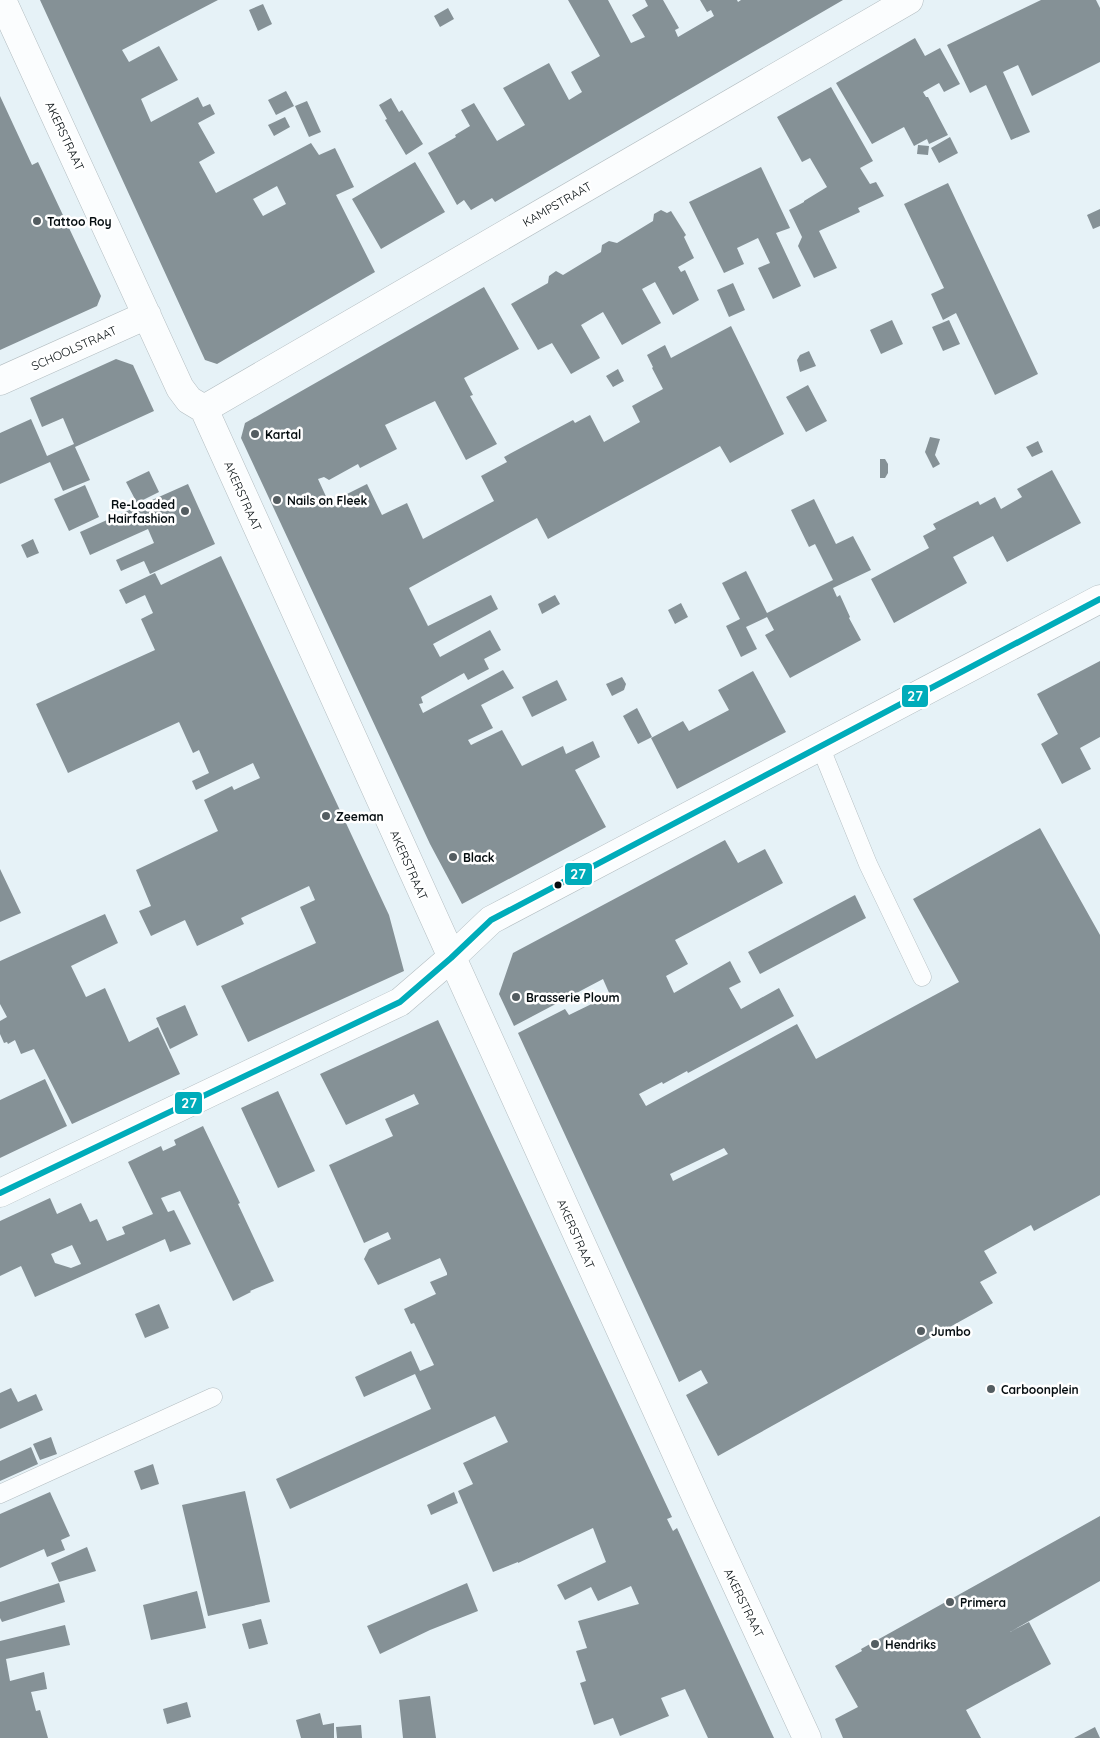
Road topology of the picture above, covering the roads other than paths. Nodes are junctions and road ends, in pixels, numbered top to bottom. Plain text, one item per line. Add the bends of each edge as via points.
1 (2, 0) edge
2 (909, 0) edge
3 (147, 315) junction
4 (0, 381) edge
5 (204, 409) junction
6 (1100, 600) edge
7 (820, 746) junction
8 (451, 958) junction
9 (922, 977) dead end
10 (0, 1192) edge
11 (213, 1396) dead end
12 (0, 1494) edge
13 (808, 1738) edge

1 - 3 street, AKERSTRAAT
2 - 5 street, KAMPSTRAAT
3 - 4 street, SCHOOLSTRAAT
3 - 5 street, AKERSTRAAT via 180,388 189,400
5 - 8 street, AKERSTRAAT
6 - 7 street
7 - 8 street via 491,920
7 - 9 lane via 868,864
8 - 10 street via 400,1002
8 - 13 street, AKERSTRAAT via 734,1583
11 - 12 lane

